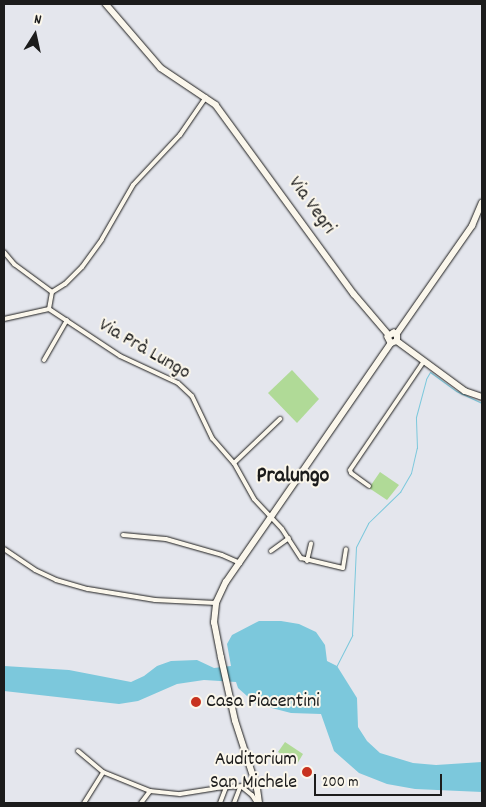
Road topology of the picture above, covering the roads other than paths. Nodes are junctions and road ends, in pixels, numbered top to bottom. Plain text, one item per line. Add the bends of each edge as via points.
1 (106, 4) edge
2 (206, 97) junction
3 (482, 203) edge
4 (4, 252) edge
5 (52, 292) junction
6 (49, 308) junction
7 (4, 319) edge
8 (67, 320) junction
9 (393, 338) junction
10 (44, 360) dead end
11 (424, 361) junction
12 (482, 397) edge
13 (280, 419) dead end
14 (234, 462) junction
15 (369, 486) dead end
16 (270, 517) junction
17 (123, 535) dead end
18 (289, 538) junction
19 (311, 543) dead end
20 (4, 549) edge
21 (346, 550) dead end
22 (271, 551) dead end
23 (307, 561) junction
24 (240, 562) junction
25 (215, 605) junction
26 (78, 750) dead end
27 (104, 772) junction
28 (256, 785) junction
29 (226, 787) junction
30 (241, 787) junction
31 (150, 791) junction
32 (248, 791) junction
33 (258, 793) junction
34 (84, 803) edge
35 (141, 803) edge
36 (220, 803) edge
37 (234, 803) edge
38 (258, 803) edge

1 - 2 street, Via Vegri via 161,68
2 - 5 street via 180,135 132,185 86,262
2 - 9 street, Via Vegri via 216,105 354,294
3 - 9 street via 472,226
4 - 5 street via 14,264
5 - 6 street
6 - 7 street
6 - 8 street, Via Prà Lungo
8 - 10 street
8 - 14 street, Via Prà Lungo via 120,356 185,387 212,438
9 - 11 street, Via Vegri
9 - 16 street
11 - 12 street, Via Vegri via 465,391
11 - 15 street via 350,470
13 - 14 street
14 - 16 street, Via Prà Lungo via 254,499
16 - 18 street, Via Prà Lungo
16 - 24 street
17 - 24 street via 166,539
18 - 22 street
18 - 23 street, Via Prà Lungo via 301,558
19 - 23 street
20 - 25 street via 34,570 88,590
21 - 23 street via 343,568
24 - 25 street
25 - 28 street via 217,640 245,756
26 - 27 street
27 - 31 street
27 - 34 street
28 - 30 street
28 - 33 street
29 - 30 street
29 - 31 street via 180,794
29 - 36 street
30 - 32 street
30 - 37 street
31 - 35 street
32 - 33 street
32 - 38 street
33 - 38 street

